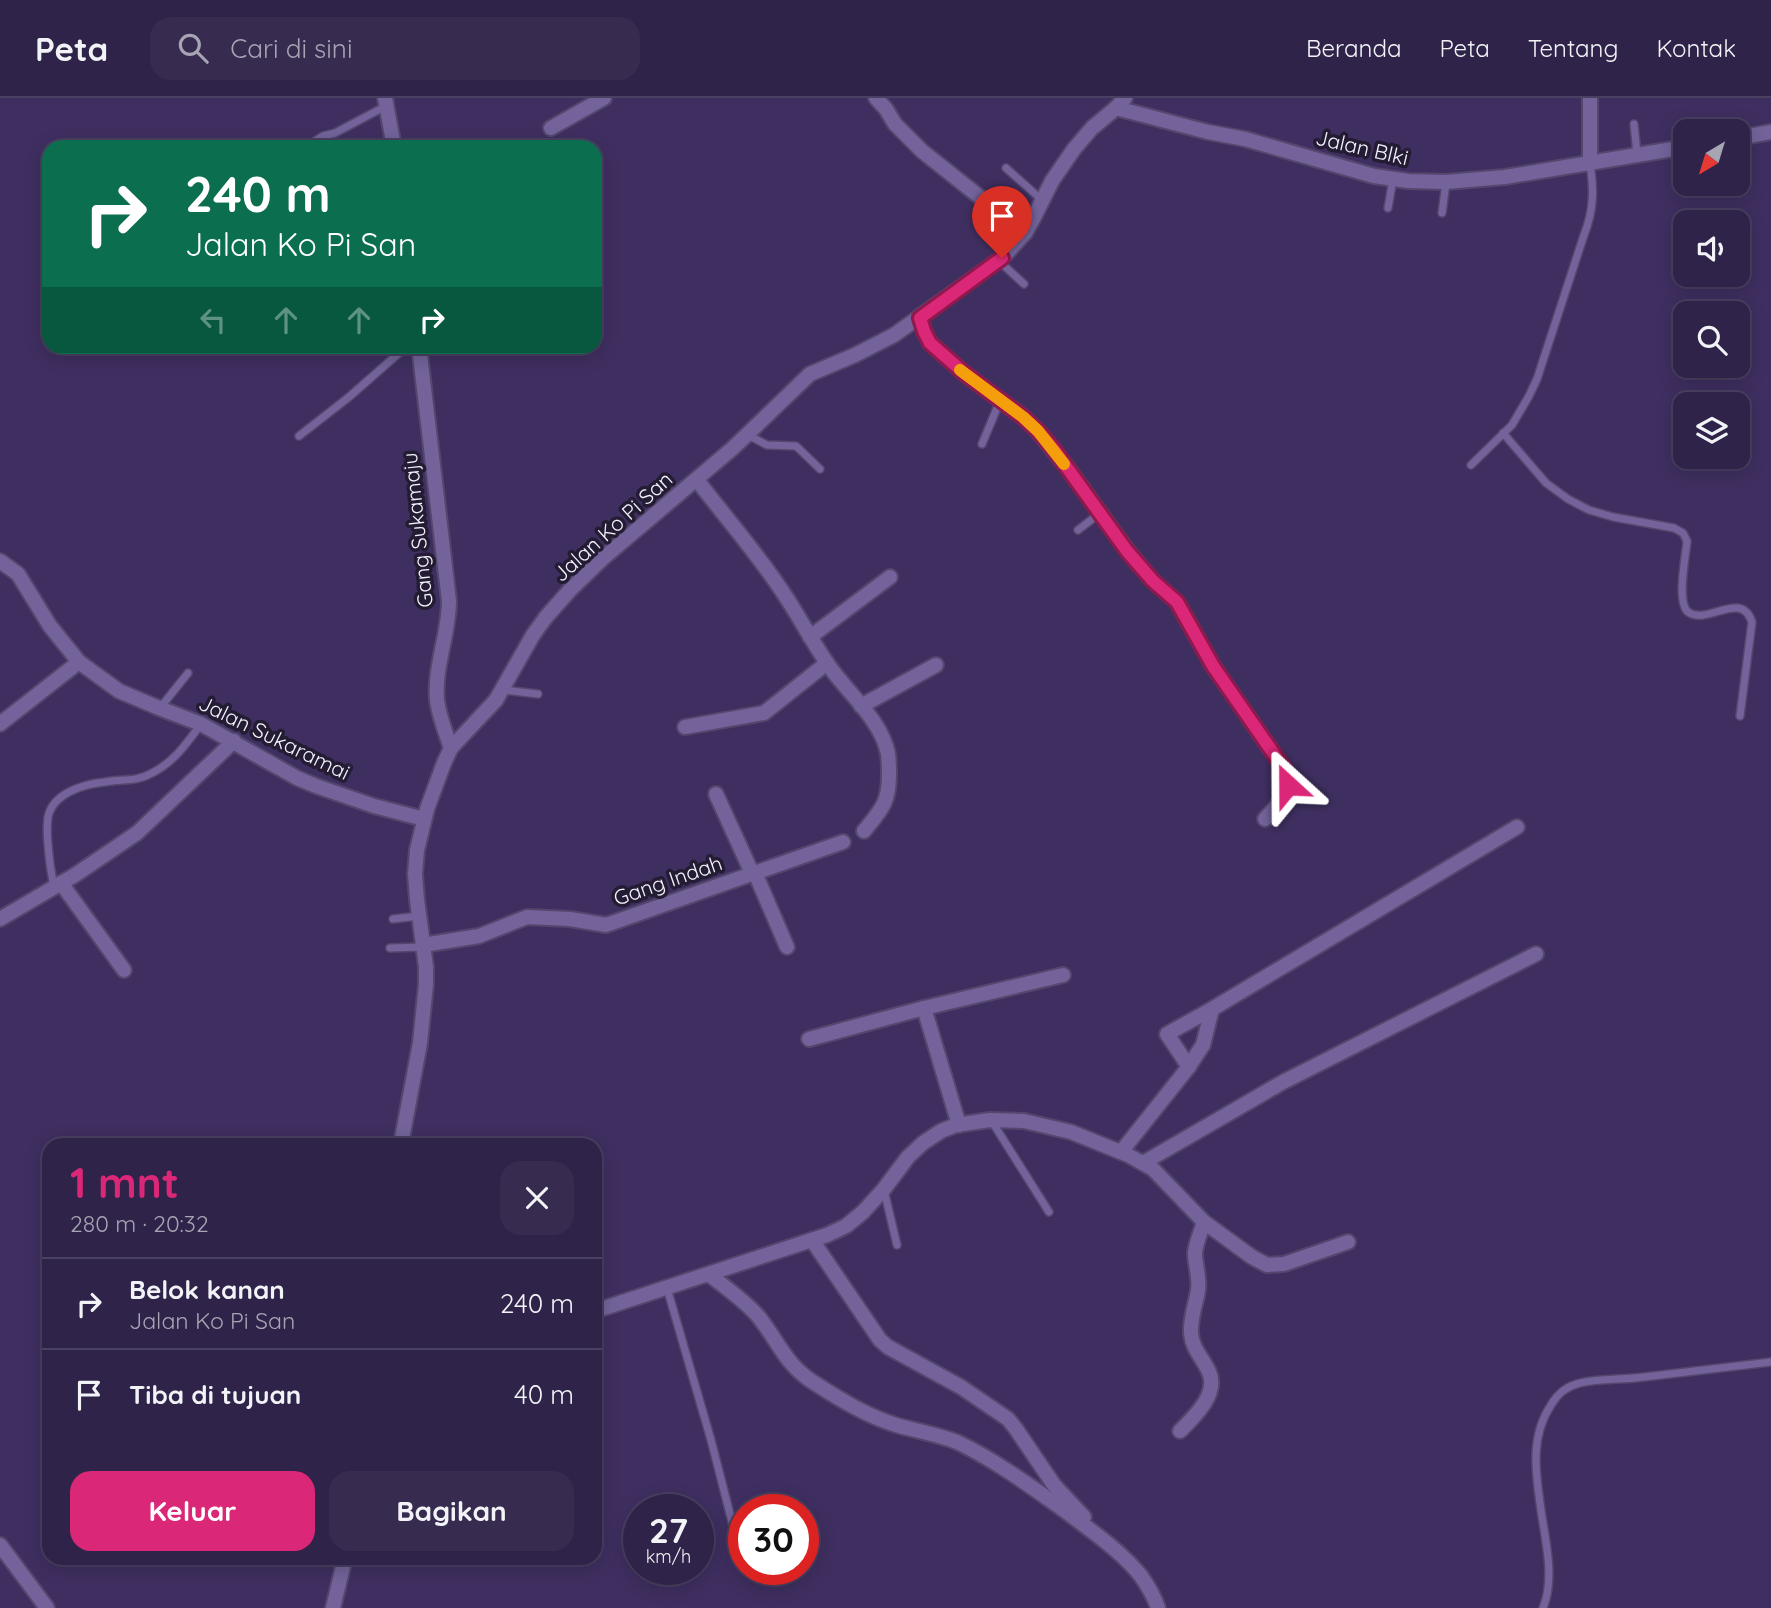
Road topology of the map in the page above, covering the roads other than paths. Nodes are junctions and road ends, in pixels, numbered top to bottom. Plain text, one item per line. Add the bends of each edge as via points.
1 (604, 98) edge
2 (876, 98) edge
3 (1590, 98) edge
4 (386, 102) edge
5 (1120, 103) edge
6 (1634, 124) dead end
7 (551, 128) dead end
8 (1771, 132) edge
9 (1750, 136) edge
10 (317, 140) edge
11 (393, 140) edge
12 (1673, 149) edge
13 (1637, 154) junction
14 (1590, 164) junction
15 (1006, 168) dead end
16 (1393, 179) junction
17 (1446, 182) junction
18 (1042, 200) junction
19 (1388, 208) dead end
20 (1442, 213) dead end
21 (1024, 233) junction
22 (998, 260) junction
23 (1024, 284) dead end
24 (920, 318) junction
25 (398, 354) edge
26 (420, 354) edge
27 (1000, 400) junction
28 (1503, 433) junction
29 (748, 435) junction
30 (299, 436) dead end
31 (982, 444) dead end
32 (1471, 465) dead end
33 (820, 469) dead end
34 (696, 481) junction
35 (1101, 513) junction
36 (1078, 530) dead end
37 (0, 561) edge
38 (890, 577) dead end
39 (810, 637) junction
40 (79, 662) junction
41 (827, 663) junction
42 (936, 665) dead end
43 (188, 673) dead end
44 (503, 690) junction
45 (538, 694) dead end
46 (860, 706) junction
47 (159, 708) junction
48 (1740, 716) dead end
49 (0, 724) edge
50 (201, 724) junction
51 (685, 727) dead end
52 (234, 741) junction
53 (452, 748) junction
54 (716, 794) dead end
55 (424, 819) junction
56 (1265, 819) dead end
57 (1517, 827) dead end
58 (864, 831) dead end
59 (843, 842) dead end
60 (753, 873) junction
61 (58, 885) junction
62 (419, 915) junction
63 (0, 919) edge
64 (393, 919) dead end
65 (423, 946) junction
66 (787, 947) dead end
67 (390, 948) dead end
68 (1535, 954) dead end
69 (124, 970) dead end
70 (1063, 975) dead end
71 (924, 1008) junction
72 (1212, 1009) junction
73 (809, 1039) dead end
74 (1189, 1067) junction
75 (990, 1120) junction
76 (959, 1125) junction
77 (402, 1138) edge
78 (1121, 1152) junction
79 (1143, 1163) junction
80 (884, 1189) junction
81 (1049, 1212) dead end
82 (1204, 1222) junction
83 (812, 1240) junction
84 (1348, 1242) dead end
85 (897, 1245) dead end
86 (710, 1275) junction
87 (667, 1288) junction
88 (602, 1309) edge
89 (1771, 1363) edge
90 (1180, 1431) dead end
91 (728, 1506) edge
92 (0, 1545) edge
93 (343, 1565) edge
94 (1131, 1566) junction
95 (47, 1608) edge
96 (334, 1608) edge
97 (1158, 1608) edge
98 (1543, 1608) edge

1 - 7 street
2 - 21 street via 922,151
3 - 14 street
4 - 10 lane
4 - 11 street
5 - 16 street, Jalan Blki via 1208,132
5 - 18 street, Jalan Ko Pi San via 1079,143
6 - 13 lane
8 - 9 street
12 - 13 street, Jalan Blki
13 - 14 street, Jalan Blki
14 - 17 street, Jalan Blki
14 - 28 lane via 1590,220 1537,379
15 - 18 lane
16 - 17 street, Jalan Blki
16 - 19 lane
17 - 20 lane
18 - 21 street, Jalan Ko Pi San
21 - 22 street, Jalan Ko Pi San
22 - 23 lane
22 - 24 street, Jalan Ko Pi San
24 - 27 street via 930,343
24 - 29 street, Jalan Ko Pi San via 810,374
25 - 30 lane
26 - 53 street, Gang Sukamaju via 449,601 437,701
27 - 31 lane
27 - 35 street via 1038,431
28 - 32 lane
28 - 48 lane via 1546,483 1578,505 1683,533 1687,541 1682,597 1686,610 1700,614 1735,608 1750,615
29 - 33 lane via 767,445 796,446
29 - 34 street, Jalan Ko Pi San
34 - 39 street via 772,576
34 - 44 street, Jalan Ko Pi San via 570,590 533,635
35 - 36 lane
35 - 56 street via 1141,567 1177,602 1213,666 1285,770 1288,785 1284,796
37 - 40 street, Jalan Sukaramai via 18,574
38 - 39 street
39 - 41 street
40 - 47 street, Jalan Sukaramai via 120,691
40 - 49 street
41 - 46 street
41 - 51 street via 764,713
42 - 46 street
43 - 47 lane
44 - 45 lane
44 - 53 street, Jalan Ko Pi San
46 - 58 street via 882,736 889,758 888,796
47 - 50 street, Jalan Sukaramai
50 - 52 street, Jalan Sukaramai
50 - 61 lane via 167,765 151,774 86,786 61,797 49,814 47,827 50,869
52 - 55 street, Jalan Sukaramai via 316,786
52 - 61 street via 137,832
53 - 55 street, Jalan Ko Pi San
54 - 60 street
55 - 62 street, Jalan Ko Pi San via 415,874
57 - 72 street
59 - 60 street, Gang Indah
60 - 65 street, Gang Indah via 606,925 527,917 479,936
60 - 66 street
61 - 63 street
61 - 69 street
62 - 64 lane
62 - 65 street, Jalan Ko Pi San
65 - 67 lane
65 - 77 street, Jalan Ko Pi San via 423,1020
68 - 79 street via 1283,1082
70 - 71 street
71 - 73 street
71 - 76 street
72 - 74 street via 1203,1045
72 - 74 street via 1167,1034
74 - 78 street
75 - 76 street
75 - 78 street via 1024,1121 1071,1132
75 - 81 lane
76 - 80 street via 923,1143
78 - 79 street
79 - 82 street
80 - 83 street via 846,1226
80 - 85 lane
82 - 84 street via 1267,1265 1284,1264
82 - 90 street via 1195,1250 1199,1289 1191,1331 1211,1380 1207,1401
83 - 86 street
83 - 94 street via 880,1340 1007,1419 1054,1485
86 - 87 street
86 - 94 street via 760,1318 798,1371 813,1382 870,1416 967,1448 1040,1493
87 - 88 street
87 - 91 lane
89 - 98 lane via 1580,1382 1556,1396 1541,1422 1536,1448 1535,1475 1549,1569
92 - 95 street
93 - 96 street
94 - 97 street via 1152,1592

